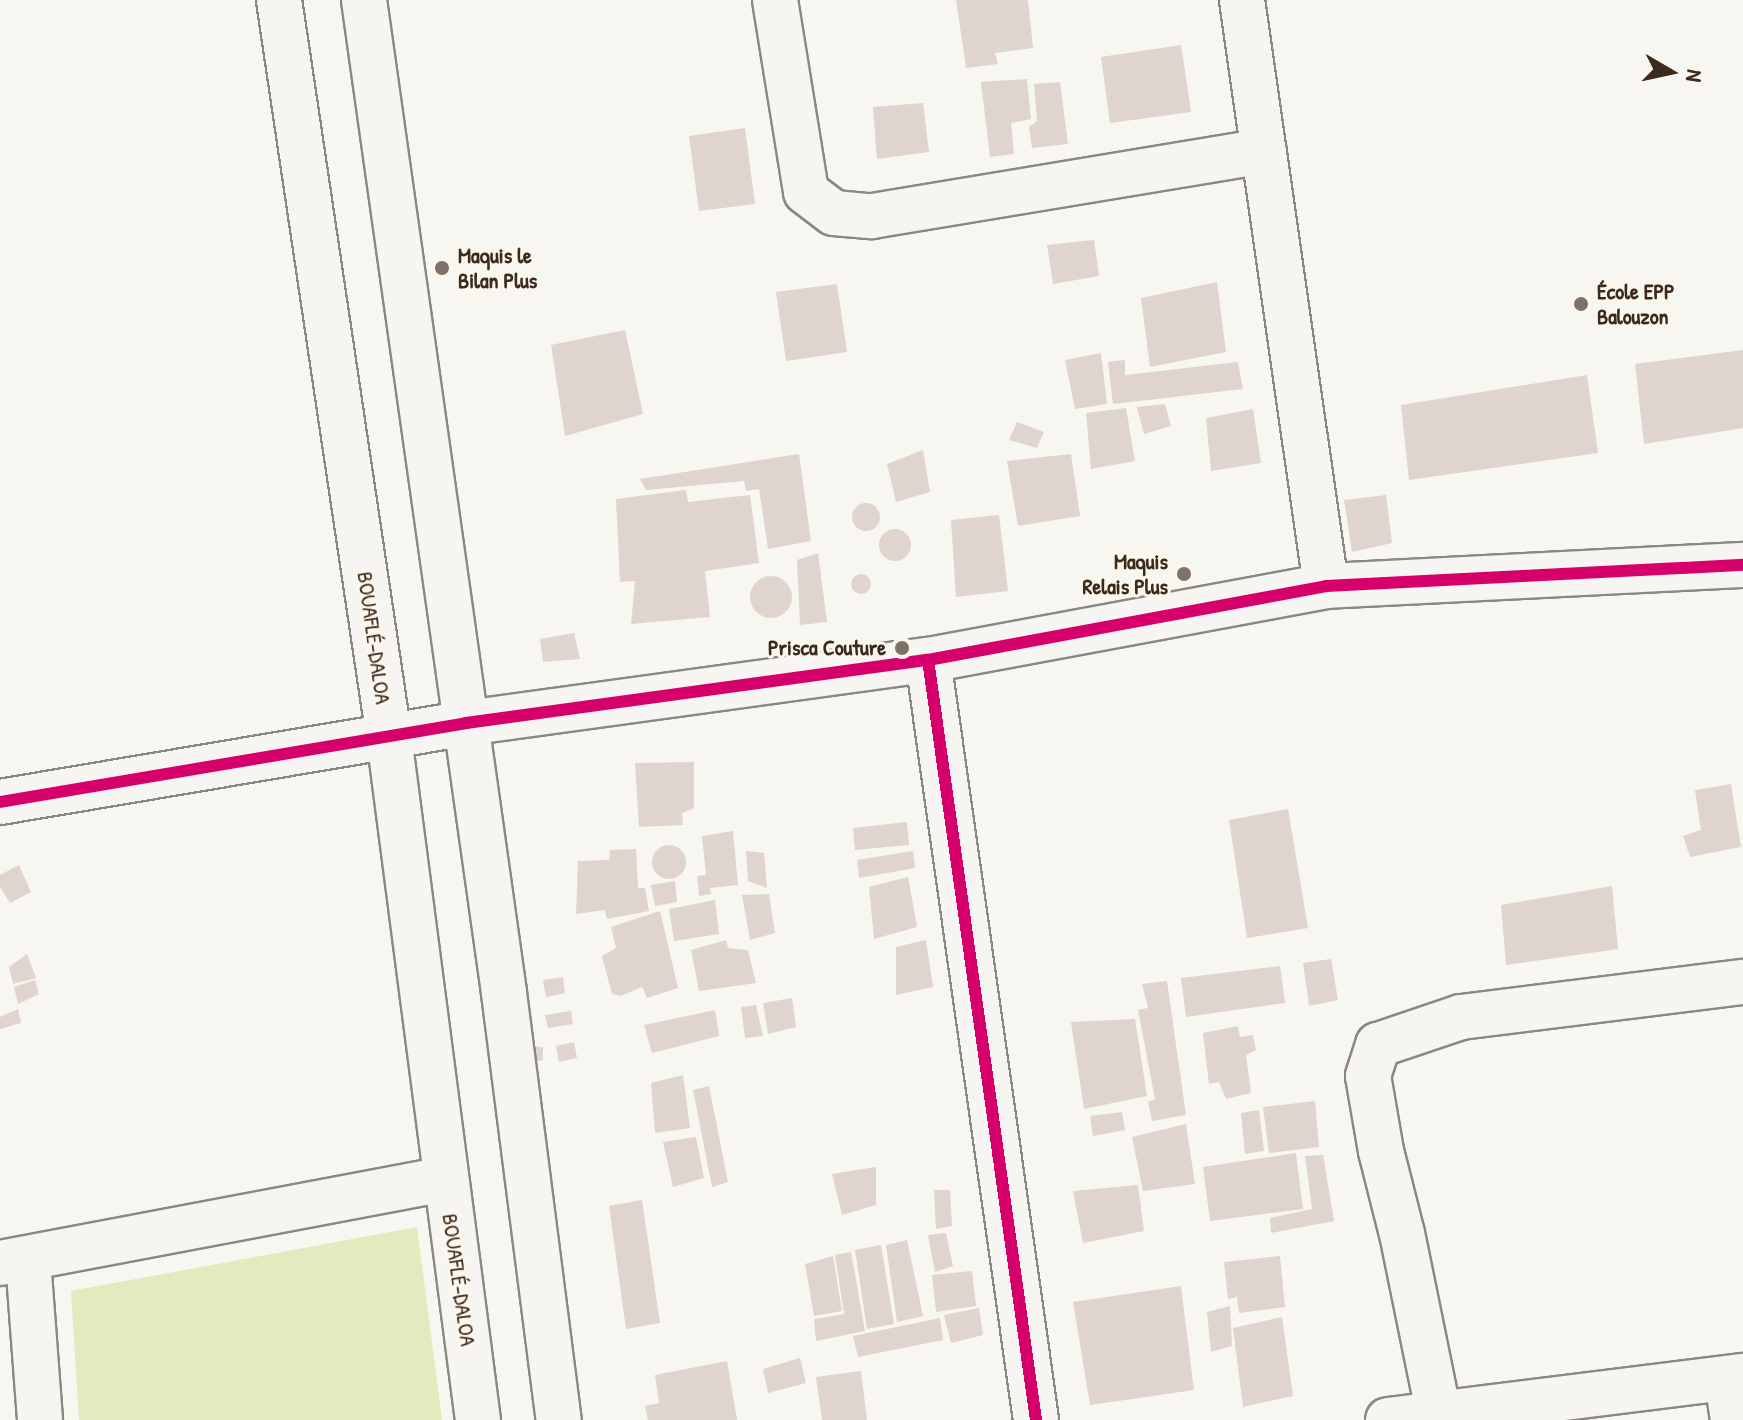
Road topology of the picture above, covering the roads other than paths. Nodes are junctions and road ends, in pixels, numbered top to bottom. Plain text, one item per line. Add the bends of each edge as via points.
1 (279, 0) edge
2 (364, 0) edge
3 (775, 0) edge
4 (1242, 0) edge
5 (1264, 151) junction
6 (1743, 565) edge
7 (1326, 586) junction
8 (928, 660) junction
9 (466, 723) junction
10 (389, 737) junction
11 (0, 802) edge
12 (1743, 982) edge
13 (445, 1179) junction
14 (14, 1262) edge
15 (1734, 1392) edge
16 (1439, 1416) edge
17 (40, 1420) edge
18 (478, 1420) edge
19 (559, 1420) edge
20 (1036, 1420) edge
21 (1388, 1420) edge

1 - 10 main road, BOUAFLÉ-DALOA
2 - 9 main road
3 - 5 main road via 806,192 834,213 872,216
4 - 5 main road
5 - 7 main road
6 - 7 main road
7 - 8 main road
8 - 9 main road
8 - 20 main road
9 - 10 main road
9 - 19 main road
10 - 11 main road
10 - 13 main road, BOUAFLÉ-DALOA
12 - 16 main road via 1461,1017 1378,1045 1368,1076
13 - 14 main road
13 - 18 main road, BOUAFLÉ-DALOA
14 - 17 main road
15 - 16 main road
16 - 21 main road

